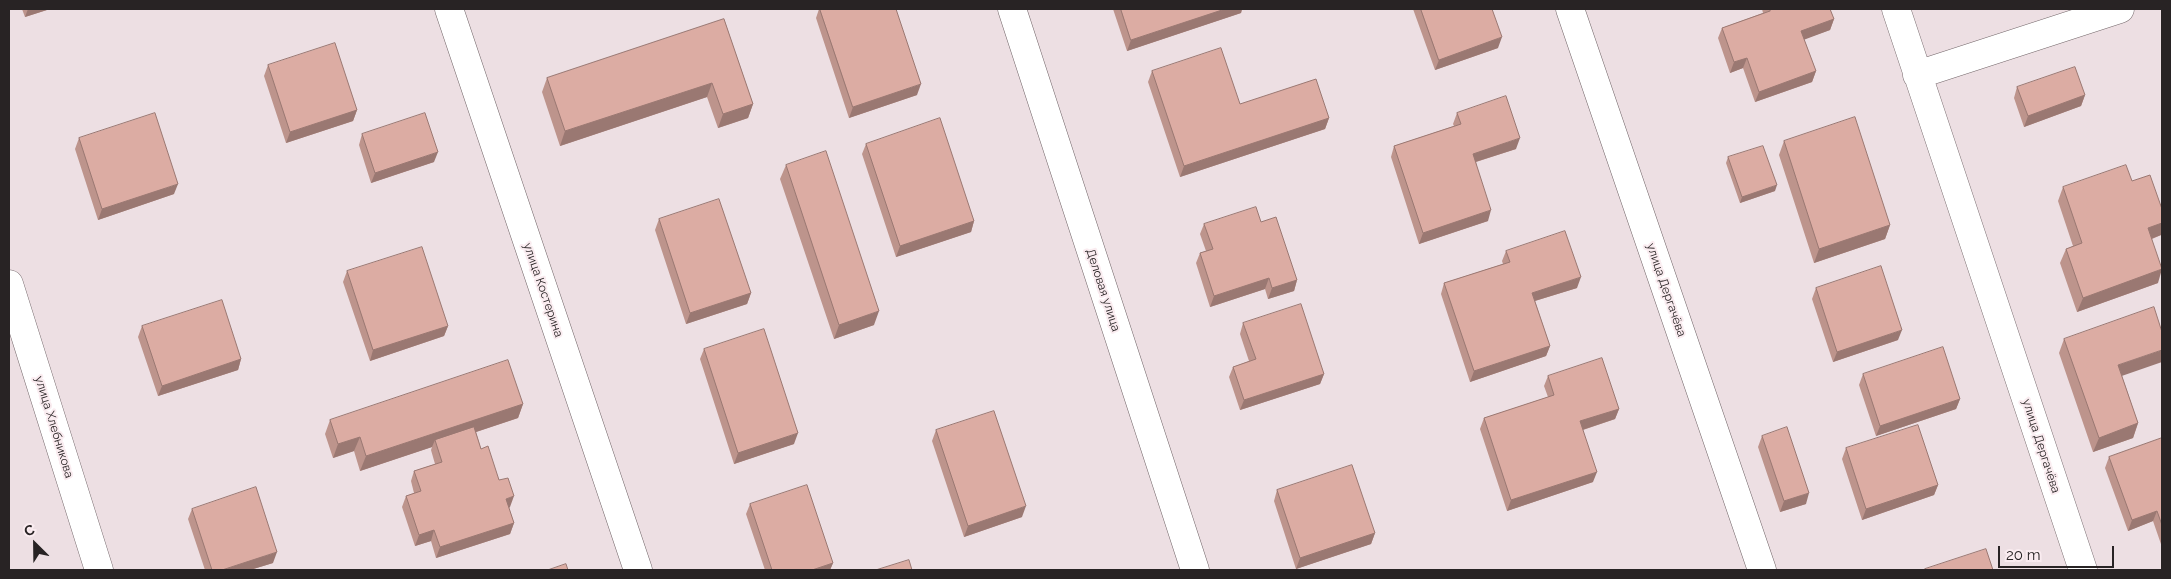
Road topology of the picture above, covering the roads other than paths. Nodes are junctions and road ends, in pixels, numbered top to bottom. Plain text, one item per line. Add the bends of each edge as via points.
1 (449, 9) edge
2 (1012, 9) edge
3 (1570, 9) edge
4 (1896, 9) edge
5 (2120, 9) edge
6 (1917, 75) junction
7 (9, 284) edge
8 (99, 570) edge
9 (638, 570) edge
10 (1195, 570) edge
11 (1762, 570) edge
12 (2083, 570) edge

1 - 9 street, улица Костерина
2 - 10 street, Деловая улица
3 - 11 street, улица Дергачёва
4 - 6 street, улица Дергачёва
5 - 6 street
6 - 12 street, улица Дергачёва
7 - 8 street, улица Хлебникова

